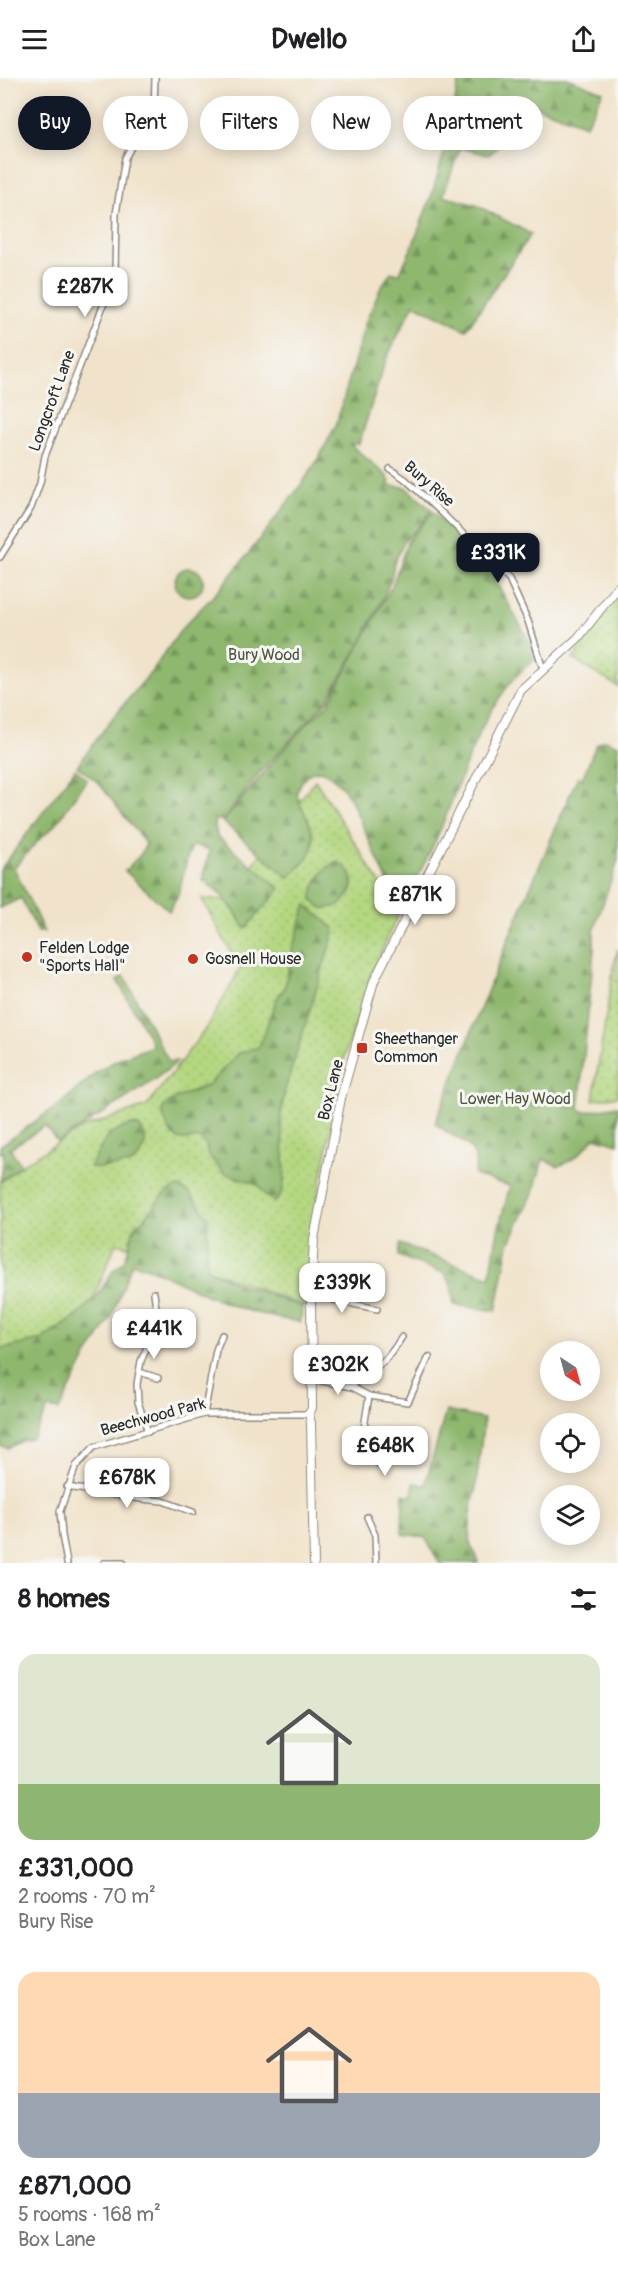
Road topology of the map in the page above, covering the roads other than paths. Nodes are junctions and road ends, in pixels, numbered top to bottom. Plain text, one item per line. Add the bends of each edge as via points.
1 (155, 78) edge
2 (390, 469) dead end
3 (0, 557) edge
4 (618, 587) edge
5 (543, 669) junction
6 (154, 1293) dead end
7 (311, 1295) junction
8 (377, 1309) dead end
9 (222, 1335) dead end
10 (402, 1337) dead end
11 (429, 1356) dead end
12 (139, 1372) junction
13 (158, 1378) dead end
14 (312, 1379) junction
15 (352, 1387) junction
16 (369, 1396) junction
17 (204, 1414) junction
18 (309, 1414) junction
19 (148, 1432) junction
20 (372, 1442) junction
21 (67, 1487) junction
22 (193, 1512) dead end
23 (367, 1517) dead end
24 (67, 1563) edge
25 (104, 1563) edge
26 (123, 1563) edge
27 (314, 1563) edge
28 (376, 1563) edge

1 - 3 street, Longcroft Lane via 150,122 125,158 117,214 115,275 45,456 31,508
2 - 5 street, Bury Rise via 509,579
4 - 5 main road, Box Lane via 578,638
5 - 7 main road, Box Lane via 520,690 374,981 341,1098 314,1239
6 - 12 street via 158,1322
7 - 8 street
7 - 14 main road, Box Lane
9 - 17 street
10 - 15 street via 393,1352 374,1369 361,1373
11 - 16 street via 408,1402
12 - 13 street
12 - 19 street via 138,1402
14 - 15 street
14 - 18 main road, Box Lane
15 - 16 street
16 - 20 street via 363,1434
17 - 18 street, Beechwood Park
17 - 19 street, Beechwood Park
18 - 27 main road, Box Lane
19 - 21 street, Beechwood Park via 94,1447 76,1466
20 - 20 street via 371,1457 381,1466 390,1463 398,1450 401,1432 391,1430
21 - 22 street via 163,1501
21 - 24 street, Beechwood Park via 60,1511
23 - 28 street via 375,1535
25 - 26 street

